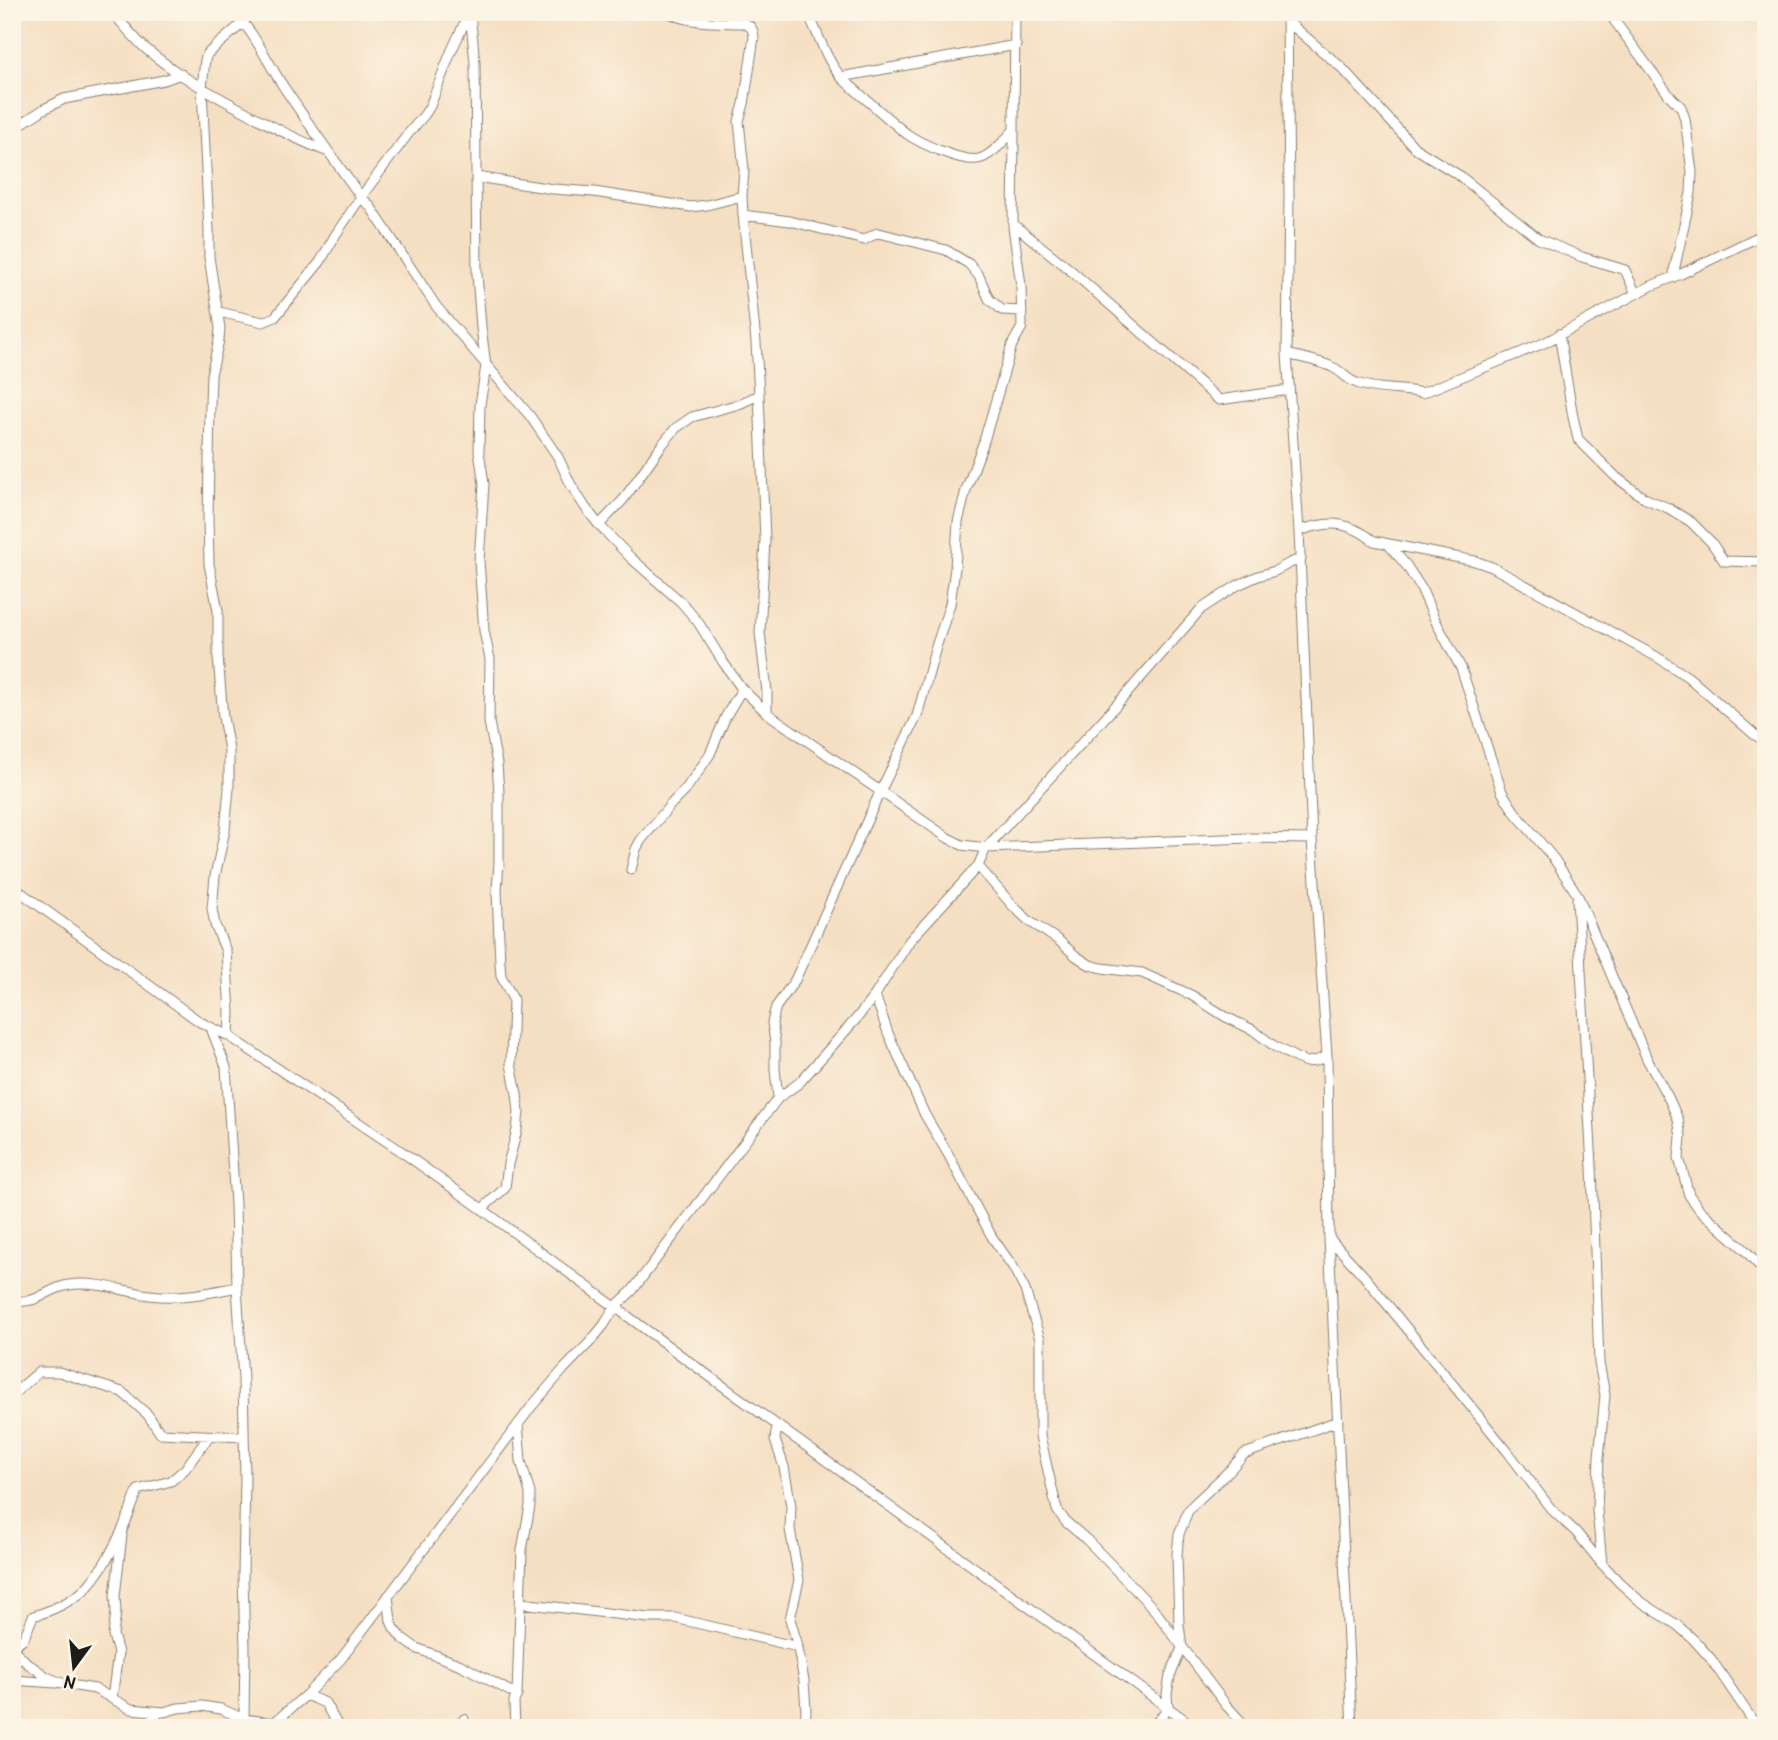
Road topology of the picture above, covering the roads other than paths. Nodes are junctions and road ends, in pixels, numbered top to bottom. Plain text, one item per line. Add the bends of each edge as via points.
1 (112, 12) edge
2 (234, 12) edge
3 (470, 12) edge
4 (667, 12) edge
5 (807, 12) edge
6 (1015, 12) edge
7 (1608, 12) edge
8 (1287, 17) edge
9 (244, 22) junction
10 (1016, 45) junction
11 (181, 74) junction
12 (842, 77) junction
13 (202, 88) junction
14 (12, 130) edge
15 (1014, 130) junction
16 (328, 151) junction
17 (476, 177) junction
18 (742, 196) junction
19 (361, 197) junction
20 (743, 215) junction
21 (1013, 224) junction
22 (1766, 233) edge
23 (1681, 274) junction
24 (1636, 294) junction
25 (1022, 310) junction
26 (219, 312) junction
27 (1559, 334) junction
28 (1287, 354) junction
29 (486, 366) junction
30 (1289, 390) junction
31 (759, 395) junction
32 (599, 525) junction
33 (1299, 531) junction
34 (1388, 544) junction
35 (1301, 559) junction
36 (1766, 562) edge
37 (742, 689) junction
38 (767, 713) junction
39 (1766, 741) edge
40 (880, 792) junction
41 (1312, 839) junction
42 (986, 848) junction
43 (978, 866) junction
44 (631, 870) dead end
45 (12, 886) edge
46 (1577, 894) junction
47 (874, 995) junction
48 (211, 1028) junction
49 (229, 1036) junction
50 (1327, 1056) junction
51 (778, 1098) junction
52 (482, 1209) junction
53 (1329, 1238) junction
54 (1766, 1273) edge
55 (237, 1287) junction
56 (12, 1300) edge
57 (615, 1307) junction
58 (12, 1395) edge
59 (1338, 1421) junction
60 (518, 1424) junction
61 (778, 1425) junction
62 (209, 1436) junction
63 (244, 1437) junction
64 (123, 1530) junction
65 (1602, 1564) junction
66 (388, 1595) junction
67 (521, 1604) junction
68 (12, 1647) edge
69 (798, 1647) junction
70 (1182, 1648) junction
71 (12, 1680) edge
72 (64, 1684) junction
73 (306, 1695) junction
74 (517, 1695) junction
75 (113, 1699) junction
76 (1168, 1708) junction
77 (160, 1712) junction
78 (245, 1723) edge
79 (271, 1725) edge
80 (142, 1728) edge
81 (338, 1728) edge
82 (515, 1728) edge
83 (805, 1728) edge
84 (1152, 1728) edge
85 (1196, 1728) edge
86 (1247, 1728) edge
87 (1352, 1728) edge
88 (1759, 1728) edge

1 - 11 street via 142,46
2 - 9 street
3 - 17 street
3 - 19 street via 430,106
4 - 18 street via 704,23 744,23 753,29 739,121
5 - 12 street via 824,51
6 - 10 street
7 - 23 street via 1681,107 1685,119 1692,172 1674,271
8 - 24 street via 1342,68 1415,148 1460,176 1539,239 1625,270
8 - 28 street
9 - 13 street via 207,54
9 - 16 street
10 - 12 street
10 - 15 street
11 - 13 street
11 - 14 street via 64,99
12 - 15 street via 909,135 956,156 982,158
13 - 16 street
13 - 26 street via 209,257
15 - 21 street
16 - 19 street
17 - 18 street via 691,207
17 - 29 street via 477,274
18 - 20 street
19 - 26 street via 320,262 275,317 263,322
19 - 29 street via 436,306
20 - 25 street via 790,221 864,240 883,234 946,250 969,264 989,299 1002,310
20 - 31 street
21 - 25 street
21 - 30 street via 1219,400
22 - 23 street
23 - 24 street
24 - 27 street
25 - 40 street via 1022,327 1012,345 963,501 950,604 917,716
26 - 49 street via 210,404 208,518 229,789 212,909 226,951
27 - 28 street via 1422,393 1357,383 1336,368
27 - 36 street via 1578,439 1644,498 1691,522 1724,561
28 - 30 street
29 - 32 street via 530,416
29 - 52 street via 480,405 484,484 479,561 490,659 489,722 499,792 500,963 513,999 511,1065 519,1112 505,1188
30 - 33 street
31 - 32 street via 692,417 676,428
31 - 38 street via 765,540 760,633
32 - 37 street via 681,602
33 - 34 street via 1319,524 1342,524
33 - 35 street
34 - 39 street via 1492,567 1657,657
34 - 46 street via 1421,588 1461,668 1502,792
35 - 41 street
35 - 42 street via 1238,585 1201,609
37 - 38 street
37 - 44 street via 698,772 640,840
38 - 40 street
40 - 42 street via 948,838
40 - 51 street via 796,980 776,1007 772,1023
41 - 42 street
41 - 50 street
42 - 43 street
43 - 47 street via 910,940
43 - 50 street via 1013,906 1090,965 1142,973 1191,995 1306,1062
45 - 48 street
46 - 54 street via 1647,1059 1678,1119 1679,1158 1689,1195
46 - 65 street via 1605,1395 1597,1510
47 - 51 street via 799,1083
47 - 70 street via 925,1115 1025,1290 1040,1339 1040,1436 1056,1510 1153,1608
48 - 49 street
48 - 55 street via 226,1067
49 - 52 street
50 - 53 street
51 - 57 street via 632,1292
52 - 57 street
53 - 59 street
53 - 65 street via 1551,1509
55 - 56 street via 196,1295 152,1295 93,1284 66,1285 25,1303
55 - 63 street
57 - 60 street
57 - 61 street
58 - 62 street via 38,1372 59,1372 122,1392 160,1433
59 - 70 street via 1244,1454 1188,1511 1177,1554
59 - 87 street
60 - 66 street
60 - 67 street via 530,1493
61 - 69 street via 775,1440 785,1467 799,1580 790,1619
61 - 76 street
62 - 63 street
62 - 64 street via 171,1481 138,1490
63 - 78 street
64 - 68 street via 85,1590 33,1616 24,1639
64 - 75 street via 115,1597 113,1635 118,1653
65 - 88 street via 1640,1601 1695,1640
66 - 73 street via 341,1659
66 - 74 street via 391,1621 402,1638
67 - 69 street via 675,1618
67 - 74 street
68 - 72 street via 41,1674
69 - 83 street
70 - 76 street via 1170,1676
70 - 86 street
71 - 72 street
72 - 75 street via 89,1687
73 - 79 street
73 - 81 street via 325,1703
74 - 82 street
75 - 77 street via 131,1709
76 - 84 street
76 - 85 street
77 - 78 street via 202,1706 221,1709
77 - 80 street
78 - 79 street

